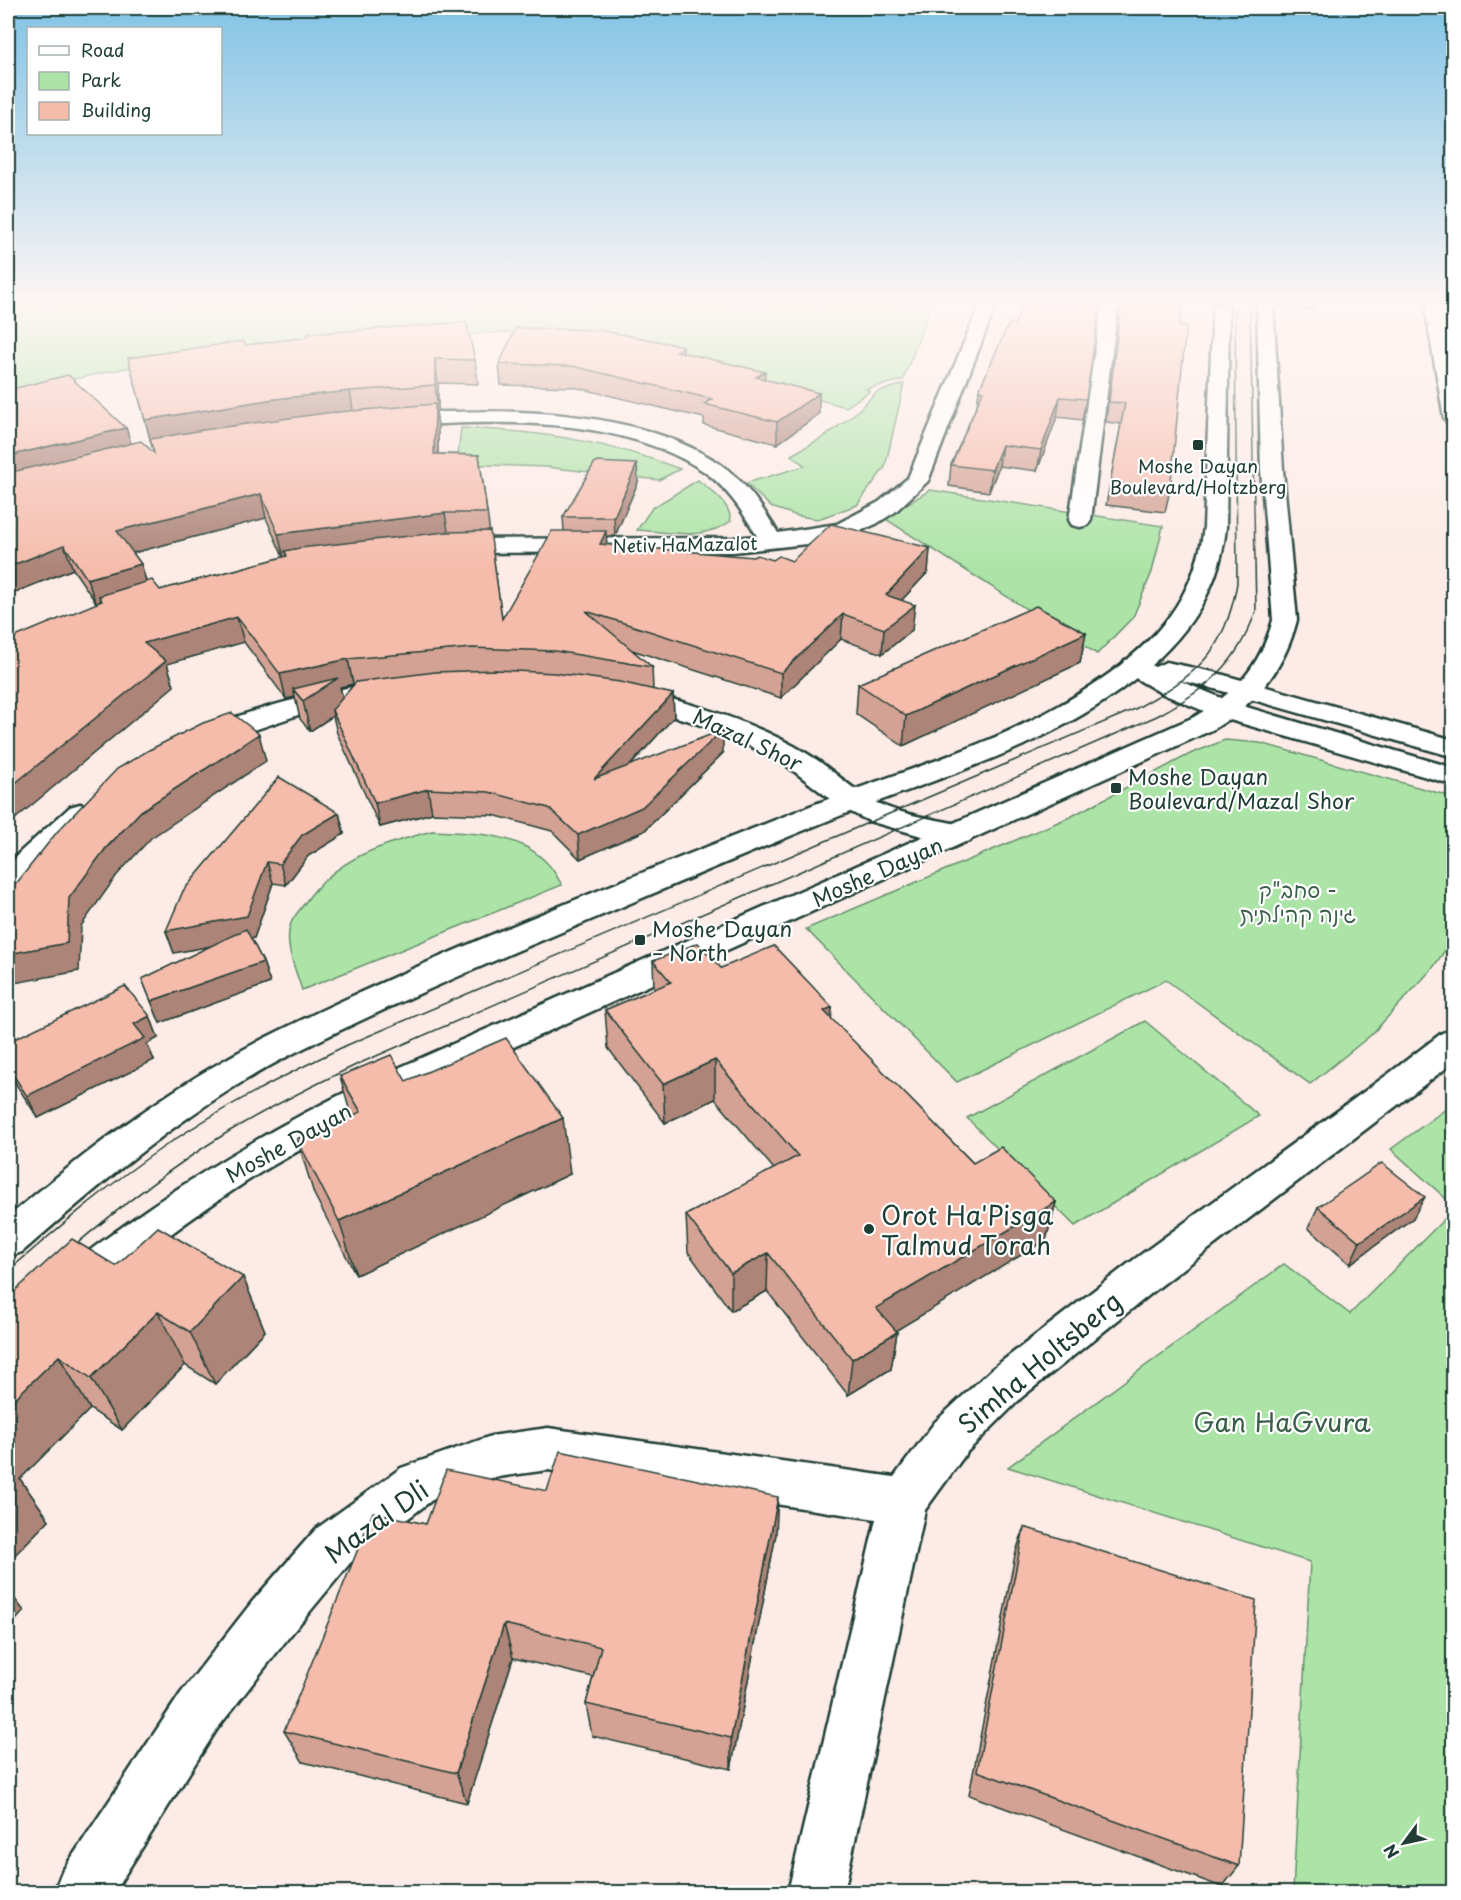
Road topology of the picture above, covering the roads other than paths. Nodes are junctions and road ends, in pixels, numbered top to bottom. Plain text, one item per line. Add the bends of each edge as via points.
1 (952, 393) edge
2 (1098, 393) edge
3 (1219, 393) edge
4 (1269, 393) edge
5 (1449, 393) edge
6 (1454, 418) edge
7 (371, 423) edge
8 (1080, 520) dead end
9 (772, 542) junction
10 (428, 548) edge
11 (1134, 666) junction
12 (418, 686) edge
13 (1250, 691) junction
14 (602, 692) edge
15 (1226, 710) junction
16 (1454, 748) edge
17 (182, 750) edge
18 (1454, 777) edge
19 (105, 794) edge
20 (852, 801) junction
21 (959, 834) junction
22 (8, 890) edge
23 (1454, 1042) edge
24 (8, 1240) edge
25 (8, 1340) edge
26 (904, 1501) junction
27 (82, 1893) edge
28 (816, 1893) edge

1 - 9 street, Netiv HaMazalot via 917,481 887,507 845,529
2 - 8 street
3 - 11 street via 1211,556 1202,584 1186,609 1164,640
4 - 13 street, Moshe Dayan via 1285,620 1281,639
5 - 6 street
7 - 9 street via 447,418 535,419 631,434 683,451 711,467 742,496
9 - 10 street, Netiv HaMazalot
11 - 13 street via 1190,675
11 - 15 street via 1172,688
11 - 20 street via 1074,708 1031,731 971,759
12 - 17 street via 341,697 275,714 219,732
13 - 15 street, Moshe Dayan
13 - 16 street
14 - 20 street, Mazal Shor via 681,708 722,723 812,769
15 - 18 street
15 - 21 street, Moshe Dayan
19 - 22 street via 30,860
20 - 21 street, Mazal Shor via 906,824
20 - 24 street via 400,988 260,1055 198,1091 129,1140
21 - 25 street, Moshe Dayan via 375,1094 286,1139 175,1209
23 - 26 street, Simha Holtsberg via 1007,1383 951,1437
26 - 27 street, Mazal Dli via 548,1449 491,1457 417,1484 333,1546 270,1620 199,1711
26 - 28 street, Simha Holtsberg

